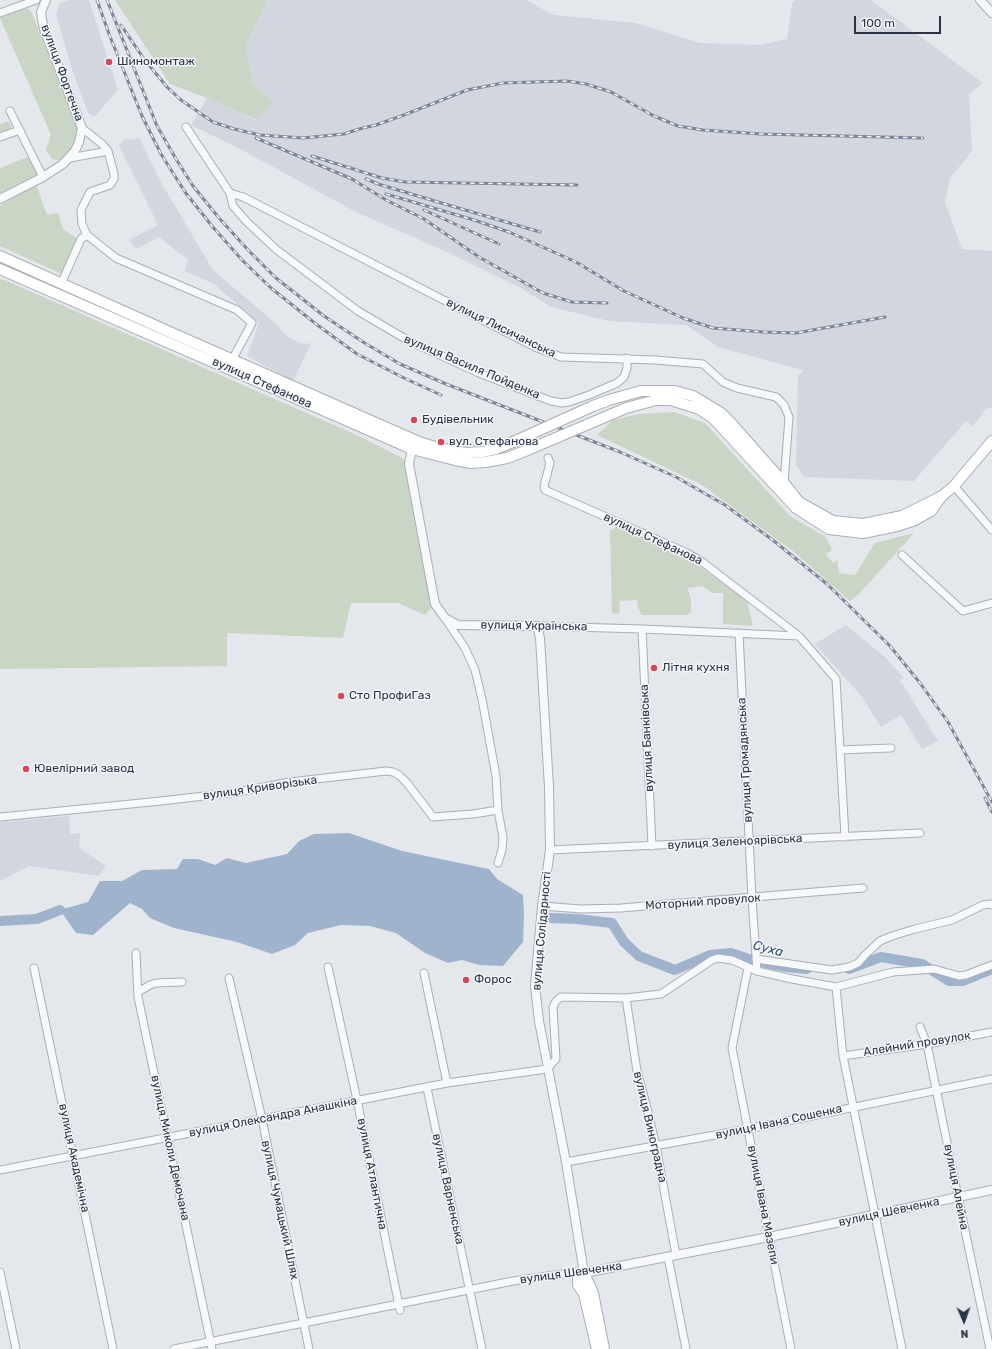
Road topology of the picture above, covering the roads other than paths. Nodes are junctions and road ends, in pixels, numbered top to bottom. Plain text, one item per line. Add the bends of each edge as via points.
1 (36, 0) edge
2 (46, 0) edge
3 (980, 0) edge
4 (0, 13) edge
5 (992, 13) edge
6 (10, 111) dead end
7 (82, 128) junction
8 (186, 128) dead end
9 (20, 130) junction
10 (0, 137) edge
11 (108, 151) junction
12 (70, 158) junction
13 (43, 176) junction
14 (230, 193) junction
15 (0, 199) edge
16 (87, 235) junction
17 (0, 256) edge
18 (0, 268) edge
19 (61, 284) junction
20 (628, 358) junction
21 (232, 360) junction
22 (992, 440) edge
23 (416, 445) junction
24 (548, 458) dead end
25 (784, 482) junction
26 (954, 486) junction
27 (942, 496) junction
28 (992, 530) edge
29 (902, 555) dead end
30 (992, 603) edge
31 (445, 618) junction
32 (537, 626) junction
33 (642, 629) junction
34 (739, 633) junction
35 (799, 636) junction
36 (890, 748) dead end
37 (840, 750) junction
38 (498, 810) junction
39 (0, 817) edge
40 (920, 833) dead end
41 (845, 837) junction
42 (750, 841) junction
43 (652, 846) junction
44 (550, 850) junction
45 (498, 863) dead end
46 (863, 888) dead end
47 (752, 898) junction
48 (992, 905) edge
49 (542, 906) junction
50 (136, 953) dead end
51 (756, 959) junction
52 (992, 965) edge
53 (328, 967) dead end
54 (34, 968) dead end
55 (748, 968) junction
56 (758, 970) junction
57 (424, 973) dead end
58 (230, 978) dead end
59 (182, 982) dead end
60 (836, 986) junction
61 (138, 992) junction
62 (626, 998) junction
63 (920, 1027) dead end
64 (992, 1032) edge
65 (927, 1044) junction
66 (843, 1056) junction
67 (547, 1069) junction
68 (992, 1079) edge
69 (447, 1083) junction
70 (427, 1088) junction
71 (937, 1090) junction
72 (357, 1100) junction
73 (853, 1107) junction
74 (262, 1119) junction
75 (748, 1128) junction
76 (168, 1138) junction
77 (656, 1146) junction
78 (73, 1156) junction
79 (566, 1162) junction
80 (0, 1170) edge
81 (992, 1190) edge
82 (958, 1197) junction
83 (874, 1215) junction
84 (769, 1237) junction
85 (672, 1256) junction
86 (0, 1272) edge
87 (584, 1273) junction
88 (470, 1293) junction
89 (399, 1307) junction
90 (303, 1323) junction
91 (211, 1346) edge
92 (16, 1349) edge
93 (113, 1349) edge
94 (174, 1349) edge
95 (309, 1349) edge
96 (482, 1349) edge
97 (597, 1349) edge
98 (604, 1349) edge
99 (686, 1349) edge
100 (791, 1349) edge
101 (902, 1349) edge
102 (990, 1349) edge

1 - 4 street
2 - 7 street, вулиця Фортечна via 41,12 44,29
3 - 5 street
6 - 9 street
7 - 11 street
7 - 12 street, вулиця Фортечна via 79,142
8 - 14 street
9 - 10 street
9 - 13 street
11 - 12 street
11 - 16 street via 114,179 110,184 90,192 81,210 82,224
12 - 13 street, вулиця Фортечна
13 - 15 street, вулиця Фортечна
14 - 20 street, вулиця Лисичанська via 248,199 560,357
14 - 20 street, вулиця Василя Пойденка via 233,206 277,250 358,311 409,341 479,373 562,403 617,383 624,377
16 - 19 street via 81,239
16 - 21 street via 116,258 237,310 252,323
17 - 19 main road, вулиця Стефанова
18 - 23 main road, вулиця Стефанова
19 - 21 main road, вулиця Стефанова
20 - 25 street, вулиця Лисичанська via 702,364 723,382 736,388 776,397 784,405 789,417
21 - 23 main road, вулиця Стефанова
22 - 26 main road
23 - 25 main road, вулиця Стефанова, bridge via 466,453 482,452 496,449 609,400 641,391 675,391 693,396 721,413
23 - 27 main road, вулиця Стефанова, bridge via 455,460 486,462 507,458 626,408 656,400 671,400 700,409 713,418 796,508 829,529 863,532 897,526 931,512
23 - 31 street via 409,464 435,604
24 - 35 street, вулиця Стефанова via 550,463 545,490 701,561
25 - 27 main road via 799,502 833,521 863,524 902,516
26 - 27 main road
26 - 28 street
29 - 30 street via 963,611
31 - 32 street, вулиця Українська via 458,625
31 - 38 street via 465,648 475,670 496,776
32 - 33 street, вулиця Українська
32 - 44 street, вулиця Солідарності via 540,638 549,787
33 - 34 street, вулиця Українська
33 - 43 street, вулиця Банківська
34 - 35 street, вулиця Українська
34 - 42 street, вулиця Громадянська
35 - 37 street via 836,679
36 - 37 street
37 - 41 street
38 - 39 street, вулиця Криворізька via 433,817 408,783 399,775 386,771 290,782 238,792
38 - 45 street via 503,838
40 - 41 street, вулиця Зеленоярівська
41 - 42 street, вулиця Зеленоярівська
42 - 43 street, вулиця Зеленоярівська
42 - 47 street, вулиця Громадянська
43 - 44 street, вулиця Зеленоярівська
44 - 49 street, вулиця Солідарності
46 - 47 street, Моторний провулок
47 - 49 street, Моторний провулок via 621,908 581,909
47 - 51 street, вулиця Громадянська
48 - 51 street via 983,905 952,920 880,941 858,963 849,967 832,970
49 - 67 street, вулиця Солідарності via 535,986
50 - 61 street, вулиця Миколи Демочана
51 - 56 street, вулиця Громадянська
52 - 60 street via 959,976 925,969 893,972
53 - 72 street, вулиця Атлантична
54 - 78 street, вулиця Академічна
55 - 56 street
55 - 62 street via 732,960 718,958 661,994
55 - 75 street, вулиця Івана Мазепи via 732,1048
56 - 60 street
57 - 69 street
58 - 74 street, вулиця Чумацький Шлях
59 - 61 street via 156,983
60 - 66 street
61 - 76 street, вулиця Миколи Демочана
62 - 67 street via 561,997 556,1001 553,1007 556,1060
62 - 77 street, вулиця Виноградна via 637,1071
63 - 65 street, вулиця Алейна
64 - 65 street, Алейний провулок
65 - 66 street, Алейний провулок
65 - 71 street, вулиця Алейна
66 - 73 street
67 - 69 street, вулиця Олександра Анашкіна
67 - 79 street, вулиця Солідарності
68 - 71 street, вулиця Івана Сошенка
69 - 70 street, вулиця Олександра Анашкіна
70 - 72 street, вулиця Олександра Анашкіна
70 - 88 street, вулиця Варненська
71 - 73 street, вулиця Івана Сошенка
71 - 82 street, вулиця Алейна
72 - 74 street, вулиця Олександра Анашкіна
72 - 89 street, вулиця Атлантична
73 - 75 street, вулиця Івана Сошенка
73 - 83 street
74 - 76 street, вулиця Олександра Анашкіна
74 - 90 street, вулиця Чумацький Шлях
75 - 77 street, вулиця Івана Сошенка
75 - 84 street, вулиця Івана Мазепи
76 - 78 street, вулиця Олександра Анашкіна
76 - 91 street, вулиця Миколи Демочана
77 - 79 street, вулиця Івана Сошенка
77 - 85 street, вулиця Виноградна
78 - 80 street, вулиця Олександра Анашкіна
78 - 93 street, вулиця Академічна
79 - 87 street, вулиця Солідарності
81 - 82 street, вулиця Шевченка
82 - 83 street, вулиця Шевченка
82 - 102 street, вулиця Алейна
83 - 84 street, вулиця Шевченка
83 - 101 street
84 - 85 street, вулиця Шевченка
84 - 100 street, вулиця Івана Мазепи
85 - 87 street, вулиця Шевченка
85 - 99 street, вулиця Виноградна
86 - 92 street
87 - 88 street, вулиця Шевченка via 543,1276
87 - 97 main road via 578,1277 578,1285 584,1294
87 - 98 main road, вулиця Солідарності via 593,1293
88 - 89 street, вулиця Шевченка
88 - 96 street, вулиця Варненська
89 - 90 street, вулиця Шевченка
90 - 91 street, вулиця Шевченка
90 - 95 street, вулиця Чумацький Шлях
91 - 94 street, вулиця Шевченка

